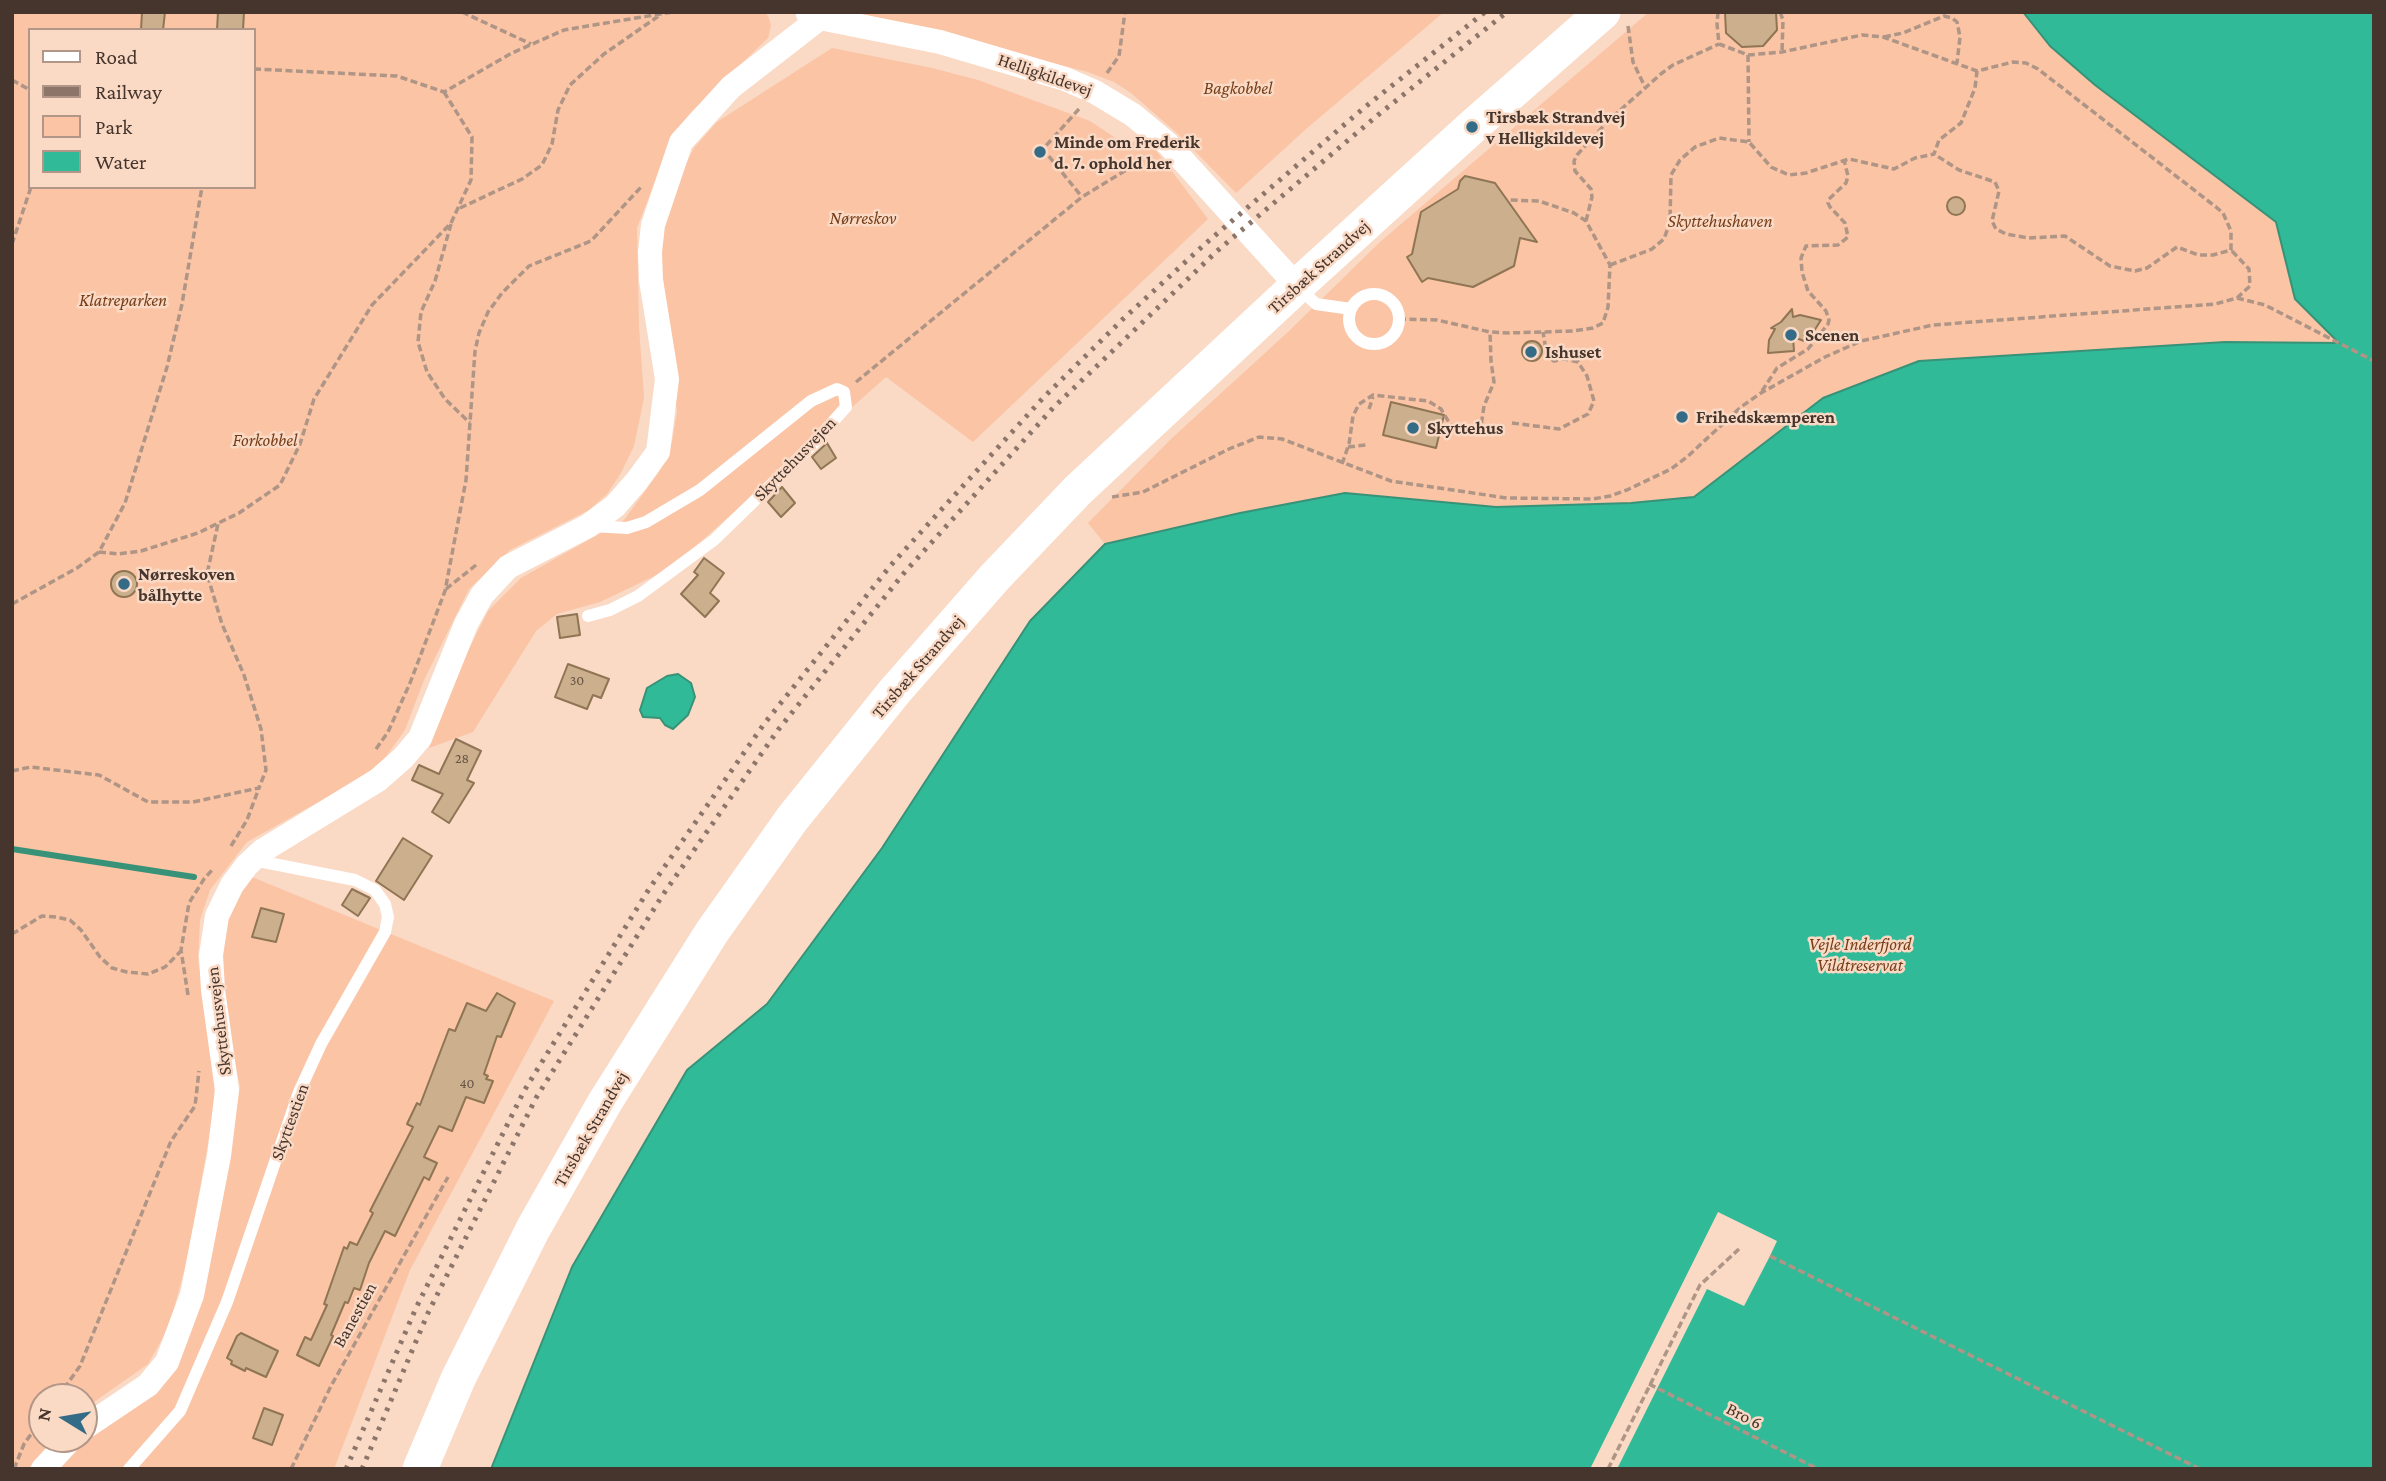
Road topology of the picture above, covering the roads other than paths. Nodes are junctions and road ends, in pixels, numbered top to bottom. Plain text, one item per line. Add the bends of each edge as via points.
1 (816, 14) edge
2 (1615, 18) edge
3 (1289, 277) junction
4 (1351, 309) junction
5 (588, 526) junction
6 (588, 616) dead end
7 (253, 860) junction
8 (98, 1419) edge
9 (58, 1453) edge
10 (43, 1469) edge
11 (129, 1469) edge
12 (419, 1469) edge

1 - 3 street, Helligkildevej via 940,42 1095,92 1133,114 1168,144
1 - 5 street, Skyttehusvejen via 731,86 681,142 653,225 650,252 667,379 658,452 615,506
2 - 3 street, Tirsbæk Strandvej via 1472,127
3 - 4 lane via 1316,304
3 - 12 street, Tirsbæk Strandvej via 995,578 895,691 792,820 712,932 605,1102 533,1229
4 - 4 lane via 1361,297 1384,296 1395,306 1399,319 1395,332 1375,344 1367,343 1353,333
5 - 6 lane, Skyttehusvejen via 627,528 646,522 700,490 811,401 837,389 844,392 845,407 813,444 714,540 638,596
5 - 7 street, Skyttehusvejen via 508,567 482,595 420,738 403,758 378,780
7 - 8 street, Skyttehusvejen via 232,885 217,916 213,990 228,1090 192,1295 167,1362 148,1385
7 - 11 lane, Skyttestien via 355,880 375,890 385,904 385,932 299,1092 226,1302 180,1411
9 - 10 street

